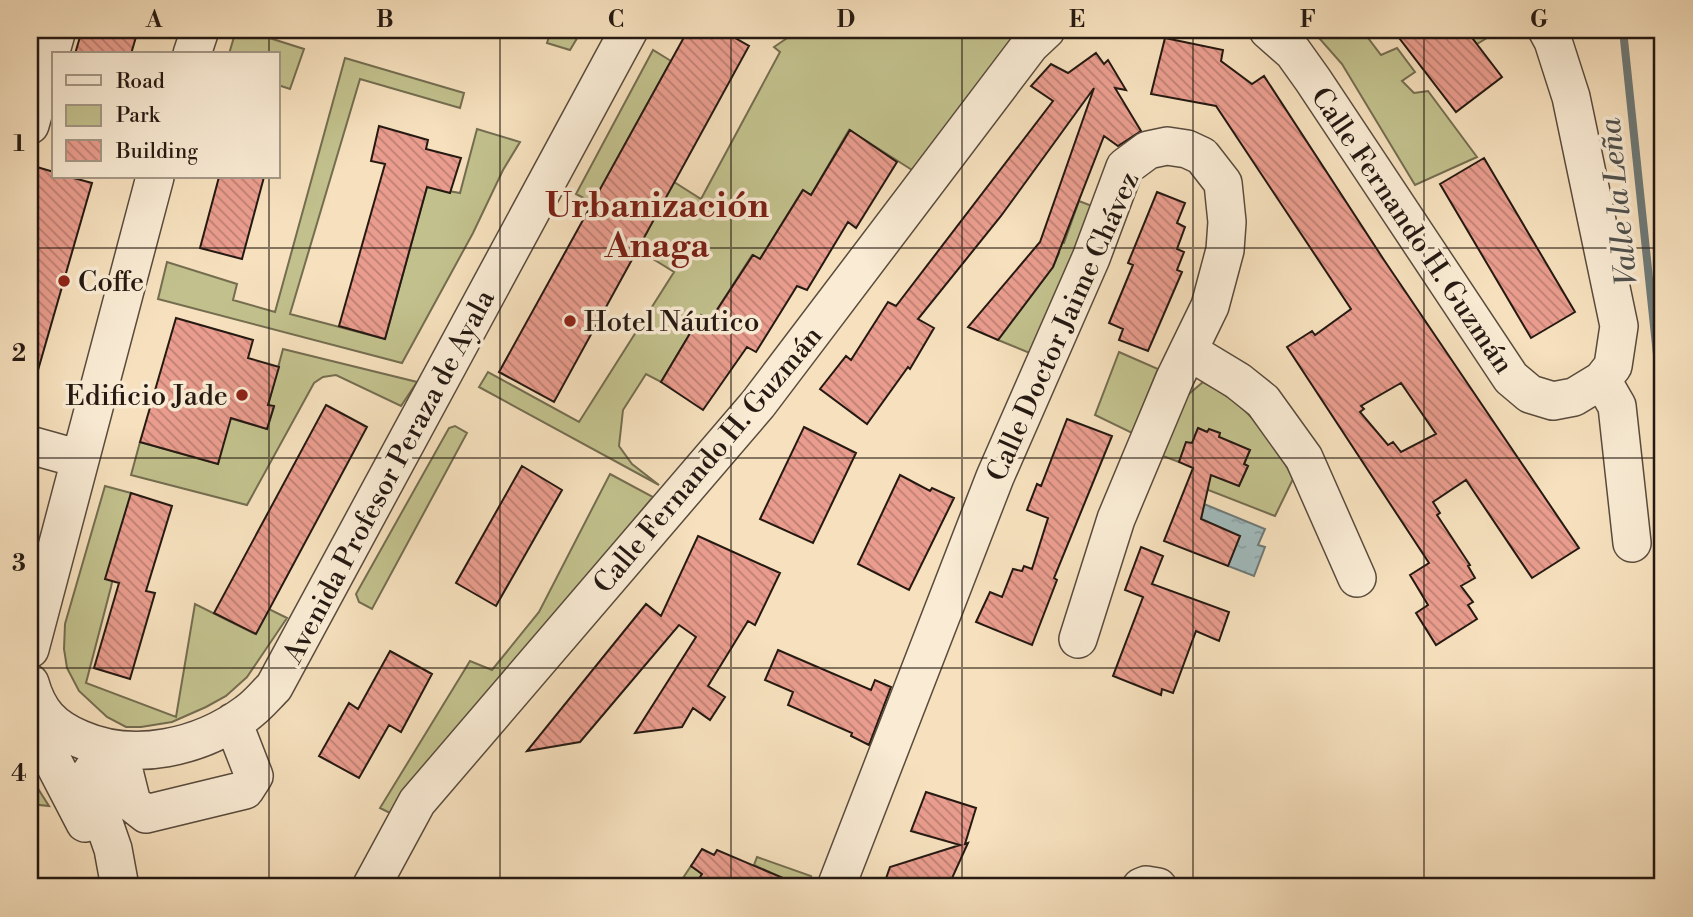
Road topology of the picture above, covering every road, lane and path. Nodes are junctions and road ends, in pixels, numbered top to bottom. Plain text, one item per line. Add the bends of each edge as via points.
1 (57, 30) edge
2 (200, 30) edge
3 (629, 30) edge
4 (1046, 30) edge
5 (1268, 30) edge
6 (1547, 30) edge
7 (193, 52) edge
8 (30, 125) edge
9 (30, 133) edge
10 (52, 139) edge
11 (155, 178) edge
12 (1190, 352) junction
13 (1588, 388) junction
14 (30, 445) edge
15 (80, 459) junction
16 (1632, 543) dead end
17 (1357, 578) dead end
18 (1078, 639) dead end
19 (30, 649) edge
20 (40, 716) edge
21 (233, 722) junction
22 (119, 751) junction
23 (119, 887) edge
24 (371, 887) edge
25 (836, 887) edge
26 (1141, 887) edge
27 (1158, 887) edge

1 - 8 street
2 - 7 street
3 - 21 street, Avenida Profesor Peraza de Ayala via 274,687
4 - 24 street, Calle Fernando H. Guzmán via 1030,45 758,404 417,802
5 - 13 street, Calle Fernando H. Guzmán via 1293,52 1313,80 1511,378 1530,394 1553,401
6 - 13 street via 1571,97 1619,326 1613,366
9 - 10 street
11 - 15 street
12 - 17 street via 1263,401 1304,458
12 - 18 street, Calle Doctor Jaime Chávez via 1116,519
12 - 25 street, Calle Doctor Jaime Chávez via 1222,262 1226,209 1223,183 1202,156 1167,146 1148,150 1125,167 1091,258 995,477
13 - 16 street via 1618,406
14 - 15 street
15 - 19 street
20 - 22 street, Avenida Profesor Peraza de Ayala via 88,743
20 - 23 street via 46,746
21 - 22 street, Avenida Profesor Peraza de Ayala via 176,746
21 - 22 street via 254,776 245,790 146,814 132,803
22 - 23 street via 101,758 88,777 113,849
26 - 27 street

